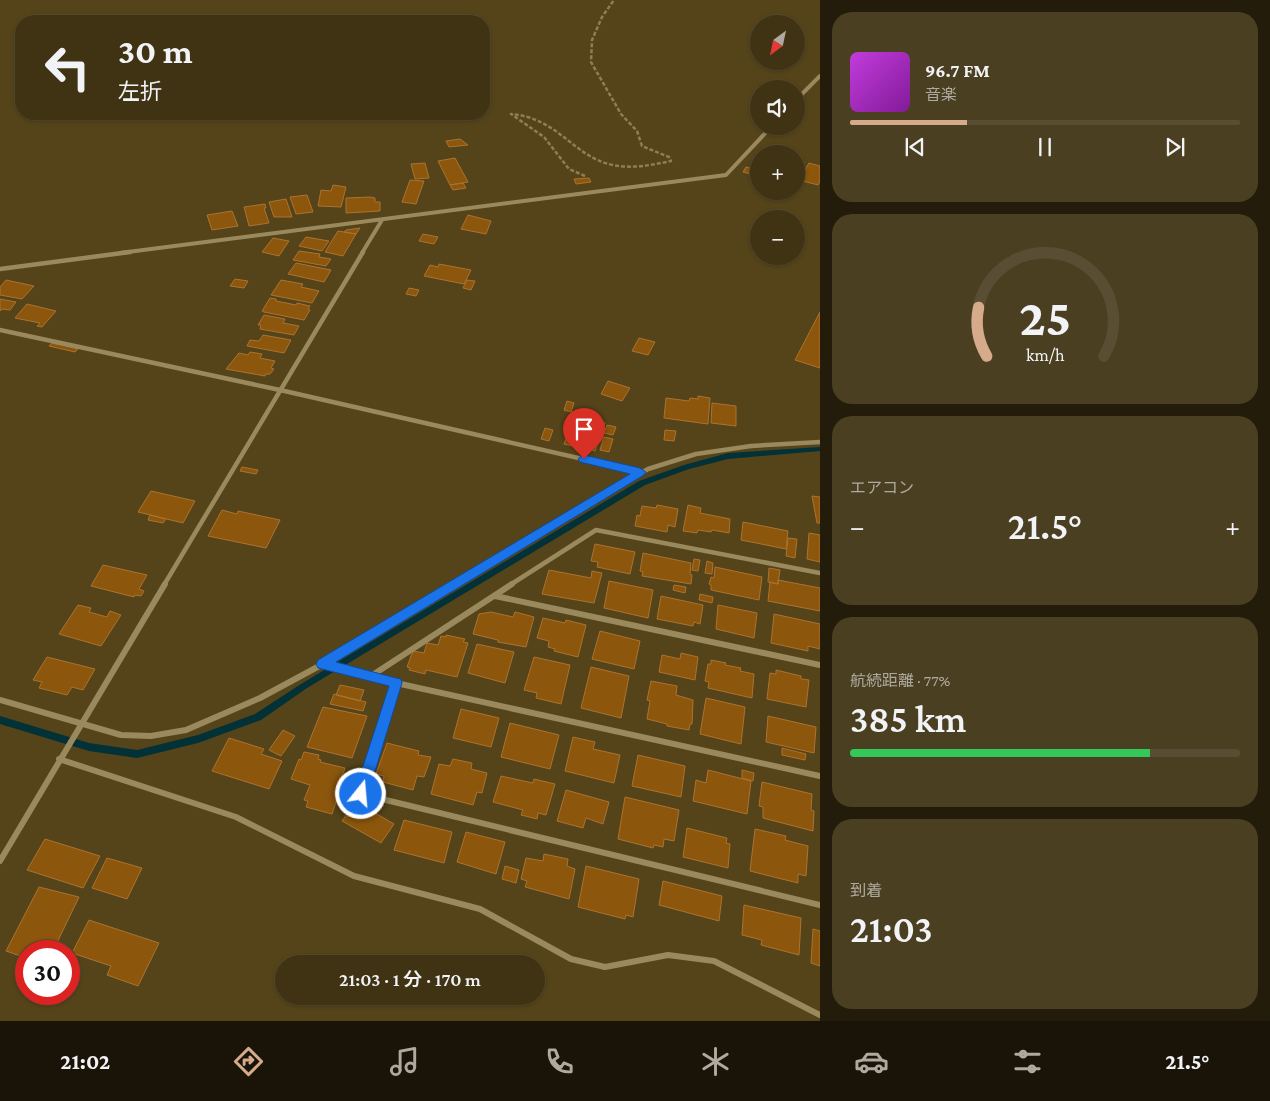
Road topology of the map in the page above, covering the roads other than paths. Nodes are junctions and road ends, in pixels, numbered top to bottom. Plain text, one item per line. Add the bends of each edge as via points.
1 (820, 76) edge
2 (805, 91) edge
3 (764, 135) edge
4 (382, 220) junction
5 (0, 269) edge
6 (0, 330) edge
7 (280, 390) junction
8 (820, 442) edge
9 (640, 472) junction
10 (820, 573) edge
11 (495, 596) junction
12 (322, 664) junction
13 (820, 665) edge
14 (371, 676) junction
15 (396, 683) junction
16 (0, 700) edge
17 (81, 723) junction
18 (59, 759) junction
19 (820, 776) edge
20 (0, 860) edge
21 (820, 905) edge
22 (820, 1015) edge

1 - 2 street
3 - 4 street via 726,175
4 - 5 street
4 - 7 street
6 - 7 street
7 - 9 street
7 - 17 street
8 - 9 street via 750,446 696,454
9 - 12 street
10 - 11 street via 596,530
11 - 13 street
11 - 14 street
12 - 14 street
12 - 17 street via 260,698 186,730 151,736 121,735
14 - 15 street
15 - 19 street
15 - 21 street via 361,794
16 - 17 street
17 - 18 street
18 - 20 street
18 - 22 street via 236,817 354,876 480,909 571,959 604,967 668,955 714,961

